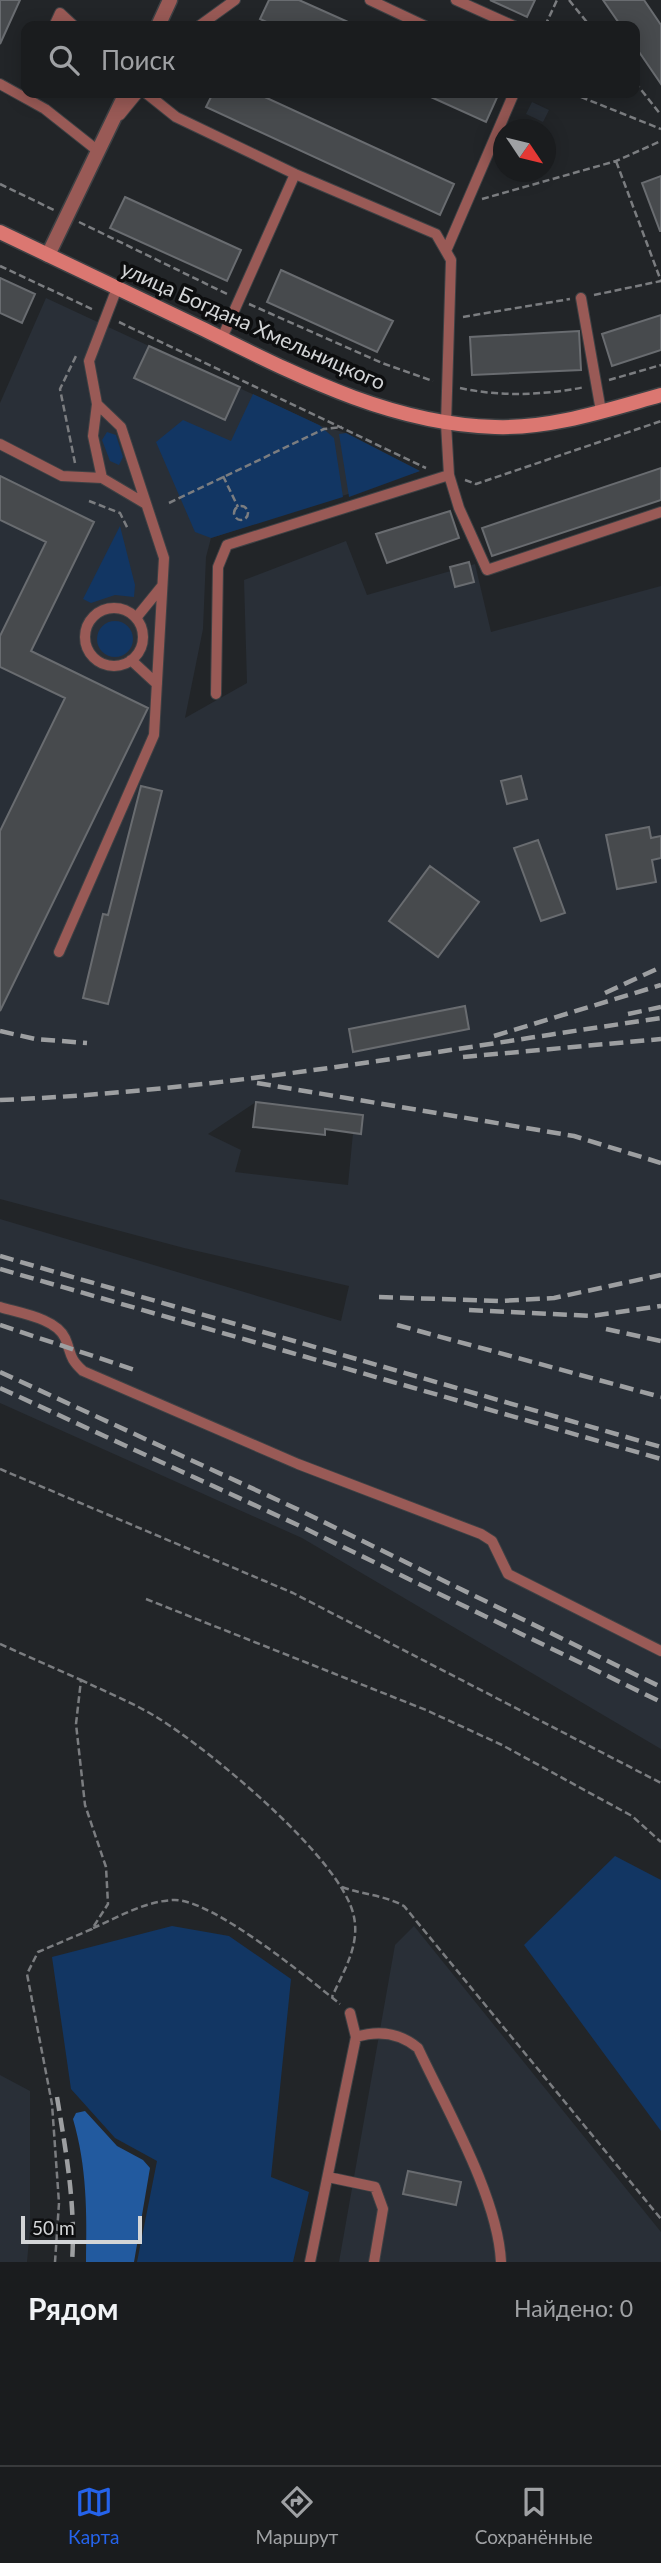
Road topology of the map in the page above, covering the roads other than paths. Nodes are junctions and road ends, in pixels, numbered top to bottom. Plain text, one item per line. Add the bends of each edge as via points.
1 (170, 0) edge
2 (235, 0) edge
3 (370, 0) edge
4 (456, 0) edge
5 (57, 21) edge
6 (69, 21) edge
7 (160, 21) edge
8 (205, 21) edge
9 (414, 21) edge
10 (503, 21) edge
11 (0, 84) edge
12 (21, 96) edge
13 (25, 98) edge
14 (123, 98) edge
15 (134, 98) edge
16 (152, 98) edge
17 (512, 98) edge
18 (106, 132) junction
19 (98, 151) junction
20 (295, 174) junction
21 (0, 233) edge
22 (446, 251) junction
23 (48, 255) junction
24 (117, 288) junction
25 (581, 298) road end
26 (222, 338) junction
27 (661, 396) edge
28 (97, 404) junction
29 (601, 411) junction
30 (446, 424) junction
31 (0, 444) edge
32 (449, 474) junction
33 (102, 478) junction
34 (146, 505) junction
35 (661, 512) edge
36 (162, 585) junction
37 (136, 618) junction
38 (131, 660) junction
39 (157, 684) junction
40 (216, 694) dead end
41 (59, 952) dead end
42 (0, 1307) edge
43 (661, 1651) edge
44 (350, 2013) road end
45 (356, 2037) junction
46 (328, 2176) junction
47 (310, 2262) edge
48 (374, 2262) edge
49 (501, 2262) edge

1 - 7 street
2 - 8 lane
3 - 9 lane
4 - 10 lane
5 - 6 lane via 61,13
11 - 12 lane
13 - 19 lane
14 - 18 street
15 - 18 lane
16 - 20 lane via 176,117
17 - 22 lane
18 - 19 street
19 - 23 street
20 - 22 lane via 436,234
20 - 26 lane
21 - 23 main road, улица Богдана Хмельницкого
22 - 30 lane via 452,260
23 - 24 main road, улица Богдана Хмельницкого
24 - 26 main road, улица Богдана Хмельницкого
24 - 28 lane via 89,361
25 - 29 lane
26 - 30 main road, улица Богдана Хмельницкого via 373,405
27 - 29 main road, улица Богдана Хмельницкого
28 - 33 lane via 93,436
28 - 34 lane via 121,427
29 - 30 main road, улица Богдана Хмельницкого via 536,425
30 - 32 lane
31 - 33 lane via 62,476
32 - 35 lane via 487,570
32 - 40 lane via 227,545 218,567
33 - 34 lane
34 - 36 lane via 164,558
36 - 37 lane
36 - 39 lane
37 - 38 lane via 143,635
37 - 38 lane via 120,608 110,608 94,616 85,633 88,652 103,664
38 - 39 lane
39 - 41 lane via 154,735
42 - 43 lane via 54,1325 64,1335 69,1358 83,1371 298,1464 481,1534 492,1541 509,1574
44 - 45 lane
45 - 46 lane
45 - 49 lane via 372,2032 405,2037 418,2048 477,2174
46 - 47 lane
46 - 48 lane via 375,2187 383,2209

